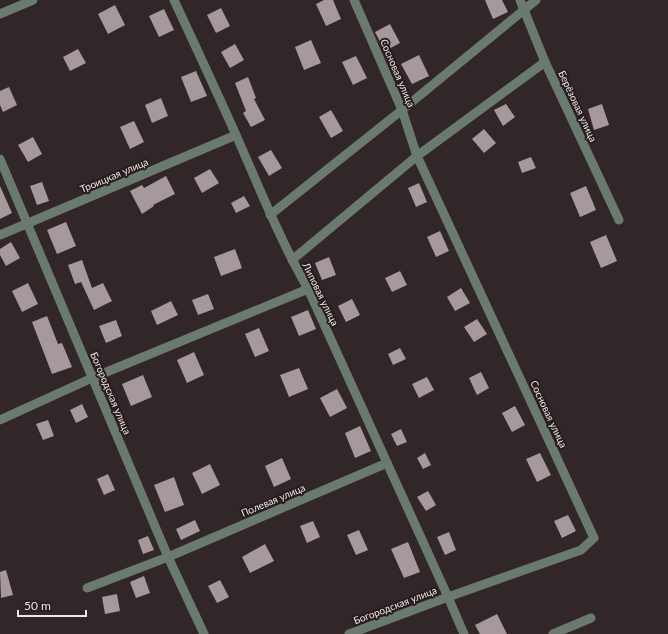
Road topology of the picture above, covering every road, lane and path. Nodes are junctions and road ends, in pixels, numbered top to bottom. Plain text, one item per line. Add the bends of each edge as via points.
1 (33, 0) edge
2 (174, 0) edge
3 (354, 0) edge
4 (520, 0) edge
5 (536, 0) edge
6 (524, 9) junction
7 (0, 14) edge
8 (545, 62) junction
9 (402, 110) junction
10 (236, 135) junction
11 (417, 156) junction
12 (0, 159) edge
13 (270, 215) junction
14 (620, 220) dead end
15 (27, 224) junction
16 (0, 235) edge
17 (292, 260) junction
18 (308, 289) junction
19 (92, 378) junction
20 (0, 420) edge
21 (387, 463) junction
22 (168, 557) junction
23 (87, 588) dead end
24 (448, 596) junction
25 (590, 618) dead end
26 (204, 634) edge
27 (349, 634) edge
28 (464, 634) edge
29 (553, 634) edge

1 - 7 street
2 - 10 street, Липовая улица
3 - 9 street, Сосновая улица
4 - 6 street, Берёзовая улица
5 - 6 street
6 - 8 street, Берёзовая улица
6 - 9 street
8 - 11 street
8 - 14 street, Берёзовая улица
9 - 11 street, Сосновая улица
9 - 13 street
10 - 13 street, Липовая улица
10 - 15 street, Троицкая улица
11 - 17 street
11 - 24 street, Сосновая улица via 594,538 581,550
12 - 15 street, Богородская улица
13 - 17 street, Липовая улица
15 - 16 street, Троицкая улица
15 - 19 street, Богородская улица
17 - 18 street, Липовая улица
18 - 19 street
18 - 21 street, Липовая улица
19 - 20 street
19 - 22 street, Богородская улица
21 - 22 street, Полевая улица
21 - 24 street, Липовая улица
22 - 23 street, Полевая улица
22 - 26 street, Богородская улица
24 - 27 street, Богородская улица
24 - 28 street, Липовая улица
25 - 29 street

